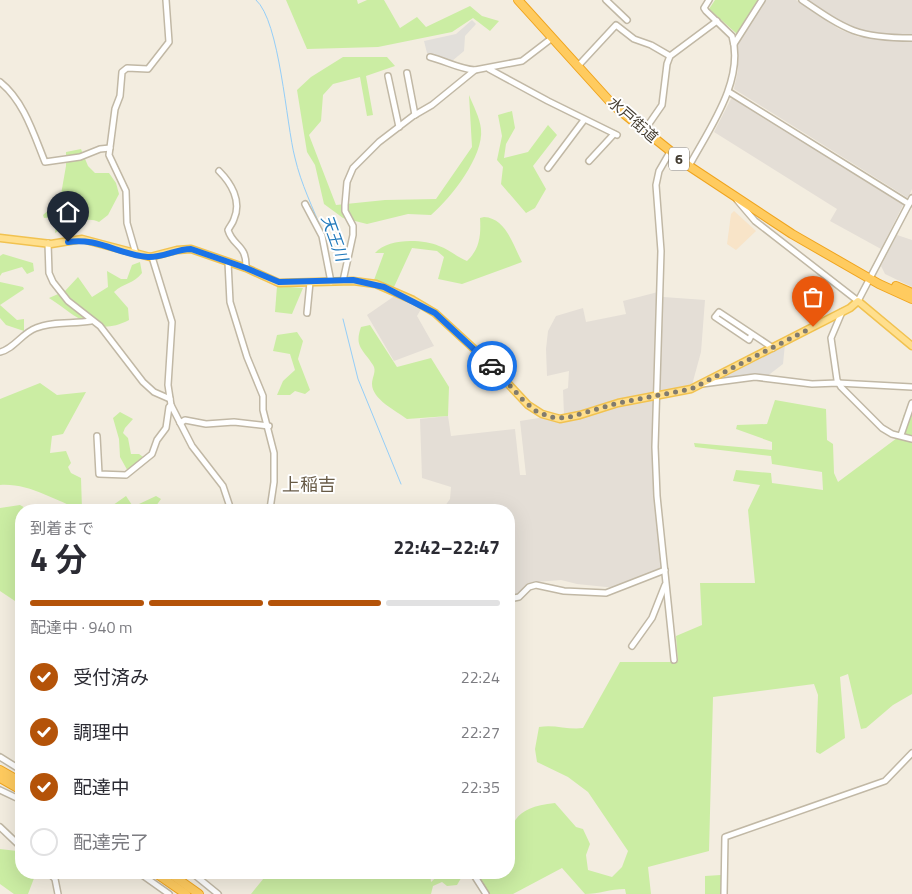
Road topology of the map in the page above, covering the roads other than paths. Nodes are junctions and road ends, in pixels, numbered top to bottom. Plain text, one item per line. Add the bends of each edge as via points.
1 (166, 0) edge
2 (518, 0) edge
3 (606, 0) edge
4 (709, 0) edge
5 (762, 0) edge
6 (802, 0) edge
7 (627, 20) dead end
8 (717, 21) junction
9 (552, 38) junction
10 (912, 38) edge
11 (733, 45) junction
12 (670, 56) junction
13 (430, 57) dead end
14 (578, 66) junction
15 (488, 68) junction
16 (475, 70) junction
17 (407, 73) dead end
18 (388, 76) dead end
19 (0, 82) edge
20 (729, 92) junction
21 (415, 115) junction
22 (584, 120) junction
23 (399, 127) junction
24 (643, 132) junction
25 (110, 148) junction
26 (670, 152) junction
27 (589, 161) dead end
28 (688, 166) junction
29 (548, 168) dead end
30 (219, 171) dead end
31 (912, 198) edge
32 (737, 200) junction
33 (305, 204) dead end
34 (909, 204) junction
35 (0, 238) edge
36 (48, 243) junction
37 (136, 254) junction
38 (152, 257) junction
39 (228, 262) junction
40 (246, 268) junction
41 (870, 278) junction
42 (337, 281) junction
43 (310, 282) junction
44 (912, 293) edge
45 (912, 299) edge
46 (858, 301) junction
47 (842, 312) junction
48 (307, 313) dead end
49 (91, 320) junction
50 (752, 334) junction
51 (912, 346) edge
52 (773, 348) junction
53 (0, 352) edge
54 (838, 383) junction
55 (702, 384) junction
56 (912, 387) edge
57 (657, 396) junction
58 (171, 402) junction
59 (912, 403) edge
60 (180, 424) junction
61 (269, 426) junction
62 (901, 435) junction
63 (97, 436) dead end
64 (912, 439) edge
65 (229, 504) edge
66 (271, 504) edge
67 (664, 570) junction
68 (666, 584) junction
69 (515, 598) edge
70 (632, 646) dead end
71 (674, 660) dead end
72 (912, 753) edge
73 (0, 757) edge
74 (15, 766) edge
75 (0, 770) edge
76 (0, 778) edge
77 (15, 779) edge
78 (15, 787) edge
79 (0, 790) edge
80 (15, 797) edge
81 (0, 827) edge
82 (15, 841) edge
83 (55, 879) edge
84 (148, 879) edge
85 (164, 879) edge
86 (178, 879) edge
87 (200, 879) edge
88 (476, 879) edge
89 (58, 894) edge
90 (169, 894) edge
91 (186, 894) edge
92 (199, 894) edge
93 (218, 894) edge
94 (486, 894) edge
95 (724, 894) edge

1 - 25 street via 169,42 148,69 127,68 122,72
2 - 9 highway, 水戸街道 / 6
3 - 7 street
4 - 8 street via 704,8
5 - 11 street
6 - 10 street via 855,33 881,38
8 - 11 street via 732,36
8 - 12 street
9 - 14 highway, 水戸街道 / 6
9 - 15 street via 522,61
11 - 20 street via 733,76
12 - 14 street via 634,39 616,25
12 - 24 street via 662,105
13 - 16 street via 448,61 461,69
14 - 24 highway, 水戸街道 / 6
15 - 16 street
15 - 22 street
16 - 21 street
17 - 21 street
18 - 23 street
19 - 25 street via 12,93 29,121 45,162
20 - 28 street
20 - 34 street
21 - 23 street
22 - 27 street via 615,134
22 - 29 street
23 - 42 street via 350,174 345,211 352,222 353,235
24 - 26 highway, 水戸街道 / 6
25 - 37 street via 110,159 126,191 127,223
26 - 28 highway, 水戸街道 / 6
26 - 57 street via 656,185 661,251
28 - 32 highway, 水戸街道 / 6
30 - 40 street via 229,181 234,194 235,218 228,230 246,254
31 - 34 street
32 - 41 highway, 水戸街道 / 6
32 - 46 street via 755,221
33 - 42 street via 322,236
34 - 41 street
35 - 36 main road
36 - 37 main road via 86,240
36 - 49 street via 49,273 53,282 68,301
37 - 38 main road
38 - 39 main road via 191,249
38 - 58 street via 172,322 168,378
39 - 40 main road
39 - 61 street via 233,311 263,396 263,410
40 - 43 main road via 279,282
41 - 44 highway, 水戸街道 / 6
41 - 45 highway, 水戸街道 / 6
41 - 46 street
42 - 43 main road
42 - 57 main road via 376,284 425,306 484,358 523,400 550,417 572,418 618,403
43 - 48 street
46 - 47 main road
46 - 51 main road
47 - 52 main road
47 - 54 street via 831,338
49 - 53 street via 39,326
49 - 58 street via 100,326 143,382
50 - 50 street via 719,312 715,317 748,340
50 - 52 street
52 - 55 main road
54 - 55 street via 805,384 755,377
54 - 56 street
54 - 62 street via 882,428
55 - 57 main road
57 - 67 street via 656,466
58 - 60 street
58 - 63 street via 166,428 152,454 126,475 99,474
59 - 62 street
60 - 61 street via 185,420
60 - 65 street via 192,446 223,486
61 - 66 street via 274,453
62 - 64 street
67 - 68 street
67 - 69 street via 606,593 564,591 536,585 529,586
68 - 70 street via 652,618
68 - 71 street
72 - 95 street via 885,782 725,837
73 - 74 street
75 - 77 highway
76 - 78 highway
79 - 80 street
81 - 82 street
83 - 89 street
84 - 90 street
85 - 91 highway
86 - 92 highway
87 - 93 street
88 - 94 street

